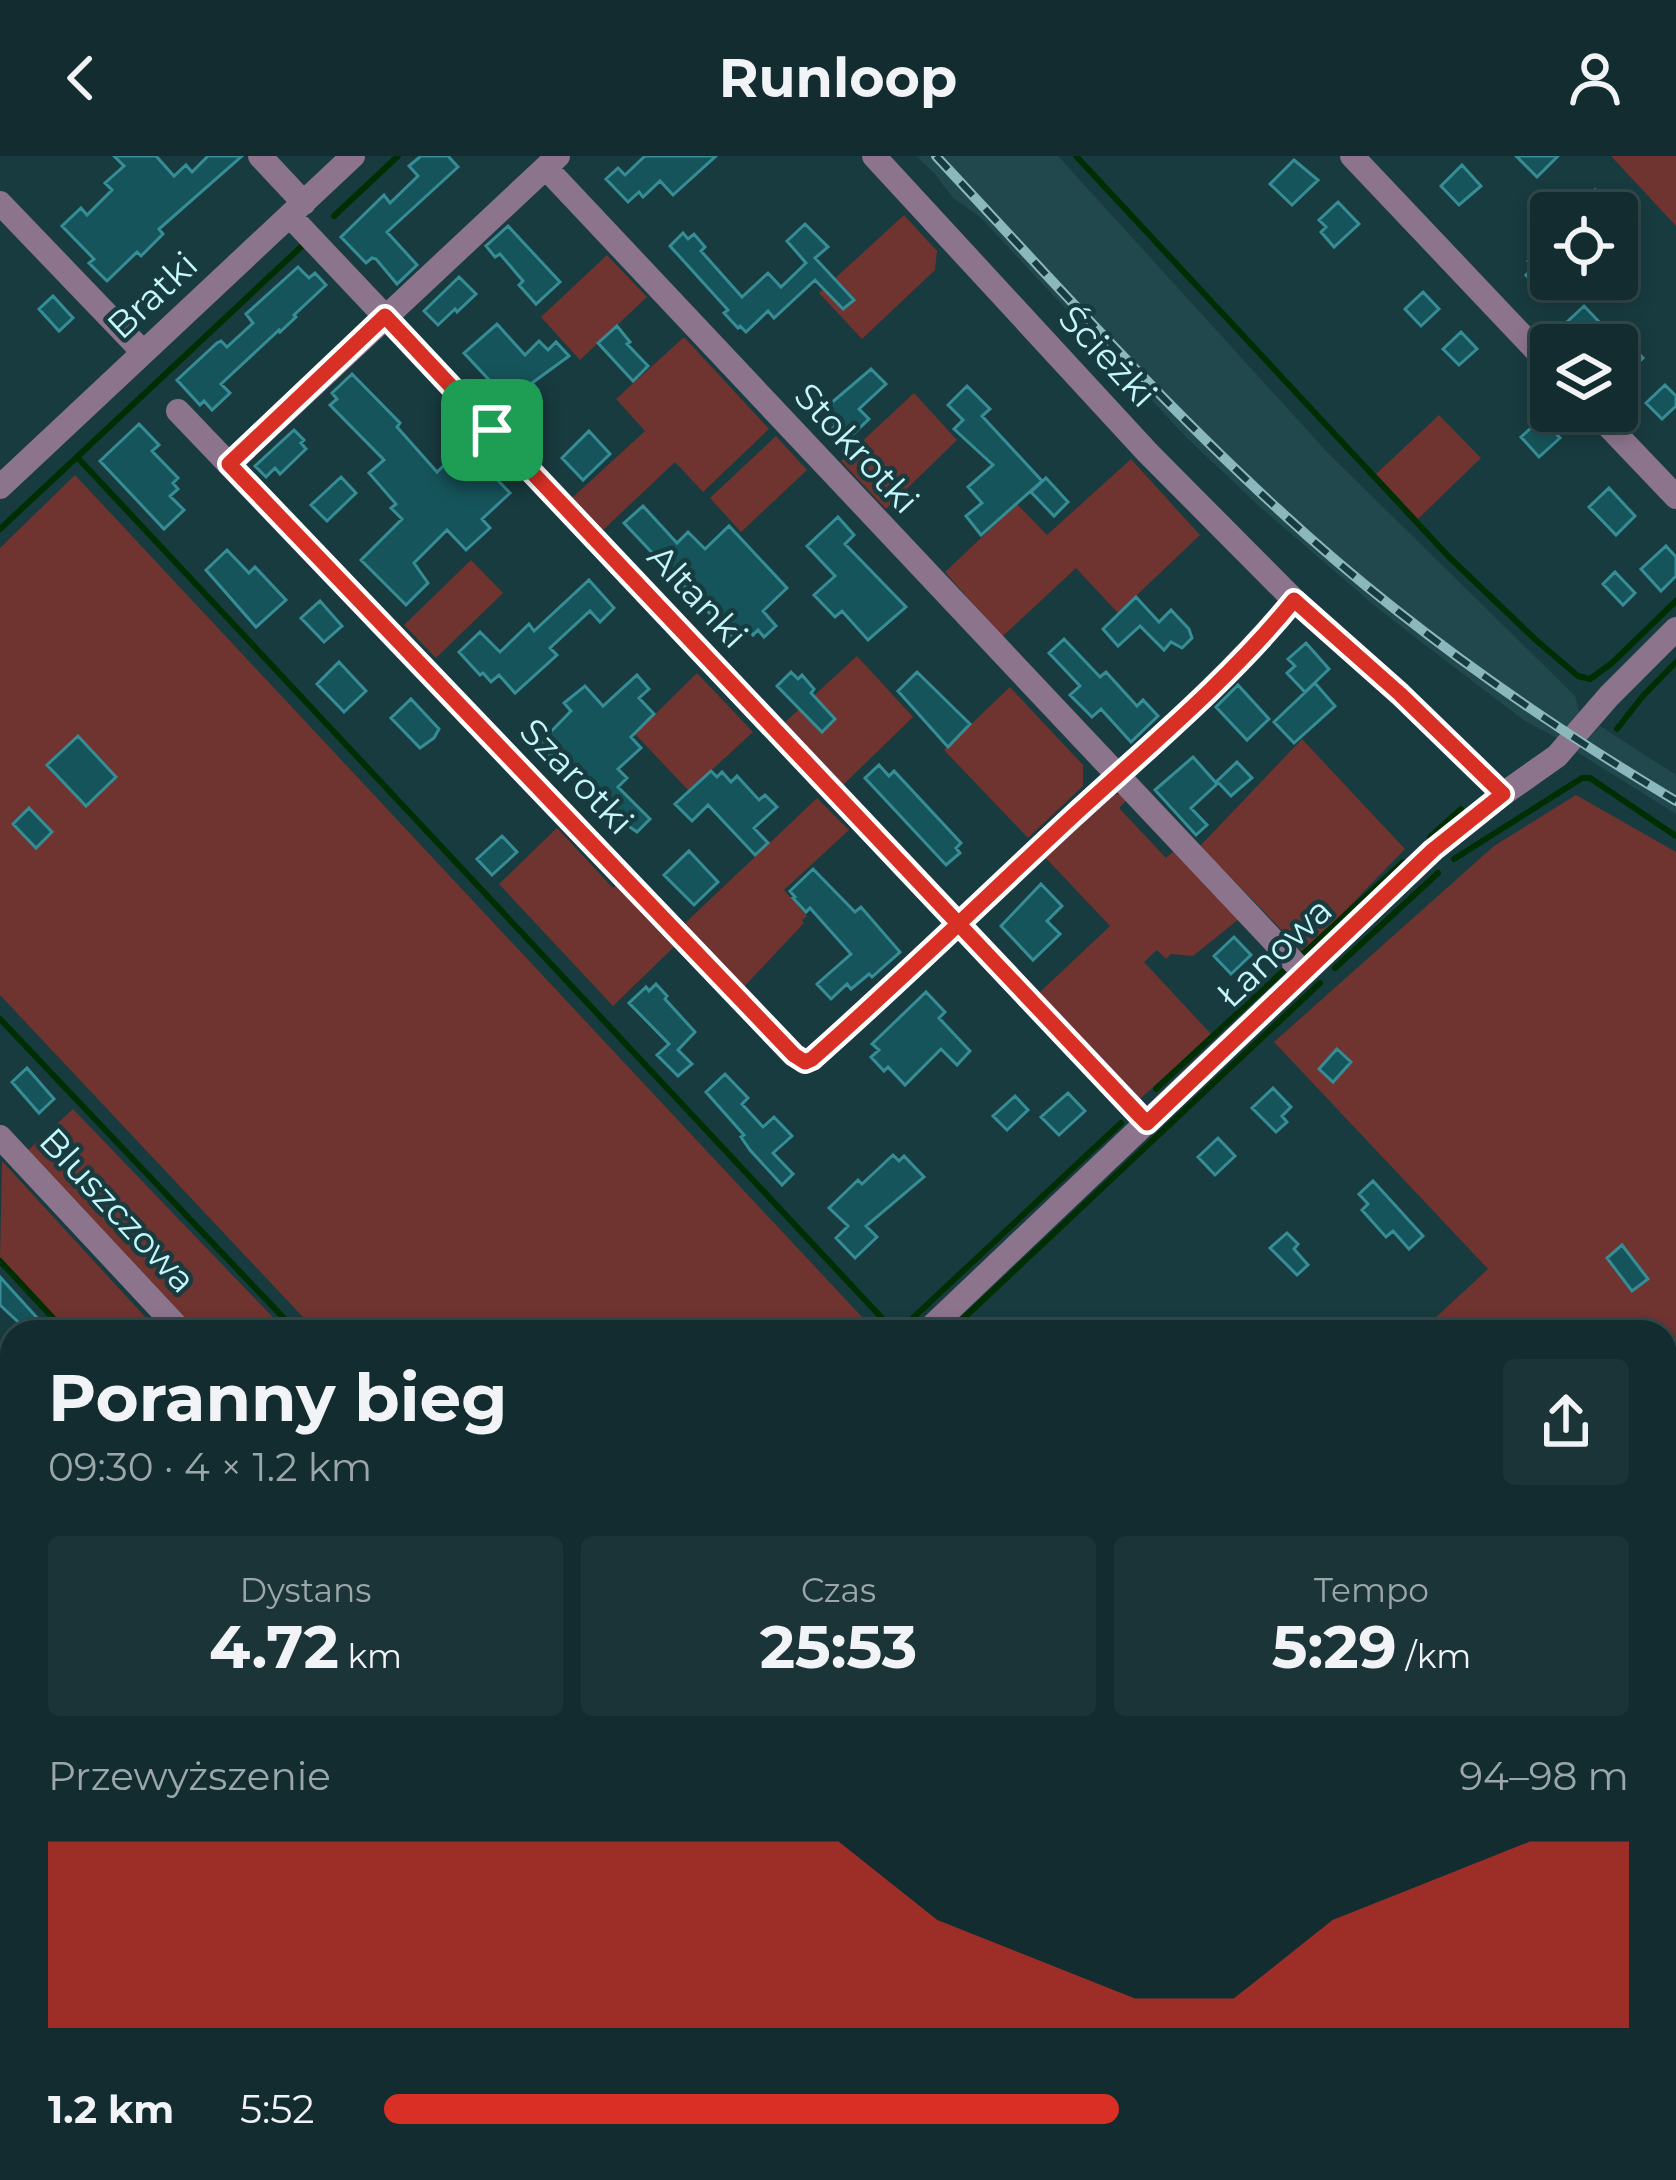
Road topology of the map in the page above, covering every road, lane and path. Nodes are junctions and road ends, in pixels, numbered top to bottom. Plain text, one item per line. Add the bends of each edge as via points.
1 (260, 156) edge
2 (353, 156) edge
3 (874, 156) edge
4 (1352, 156) edge
5 (552, 162) edge
6 (0, 202) edge
7 (297, 209) junction
8 (385, 316) junction
9 (1530, 344) edge
10 (143, 352) junction
11 (178, 411) dead end
12 (1614, 432) edge
13 (229, 464) junction
14 (0, 487) edge
15 (1676, 497) edge
16 (1294, 600) junction
17 (1676, 629) edge
18 (1116, 776) junction
19 (1503, 794) junction
20 (959, 924) junction
21 (1304, 973) junction
22 (1147, 1123) junction
23 (0, 1137) edge
24 (171, 1320) edge
25 (939, 1320) edge
26 (0, 1828) edge
27 (0, 1838) edge

1 - 7 street, Altanki
2 - 7 street, Bratki
3 - 16 street, Ścieżki
4 - 9 street
5 - 8 street, Stokrotki
5 - 18 street, Stokrotki
6 - 10 street
7 - 8 street, Altanki
7 - 10 street, Bratki
8 - 13 street
8 - 20 street, Altanki
10 - 14 street, Bratki
11 - 13 street, Szarotki
12 - 15 street
13 - 20 street, Szarotki via 805,1062
16 - 18 street
16 - 19 street, Ścieżki
17 - 19 street, Łanowa via 1557,756
18 - 20 street
18 - 21 street, Stokrotki
19 - 21 street, Łanowa
20 - 22 street, Altanki
21 - 22 street, Łanowa
22 - 25 street, Łanowa
23 - 24 street, Bluszczowa
26 - 27 street

